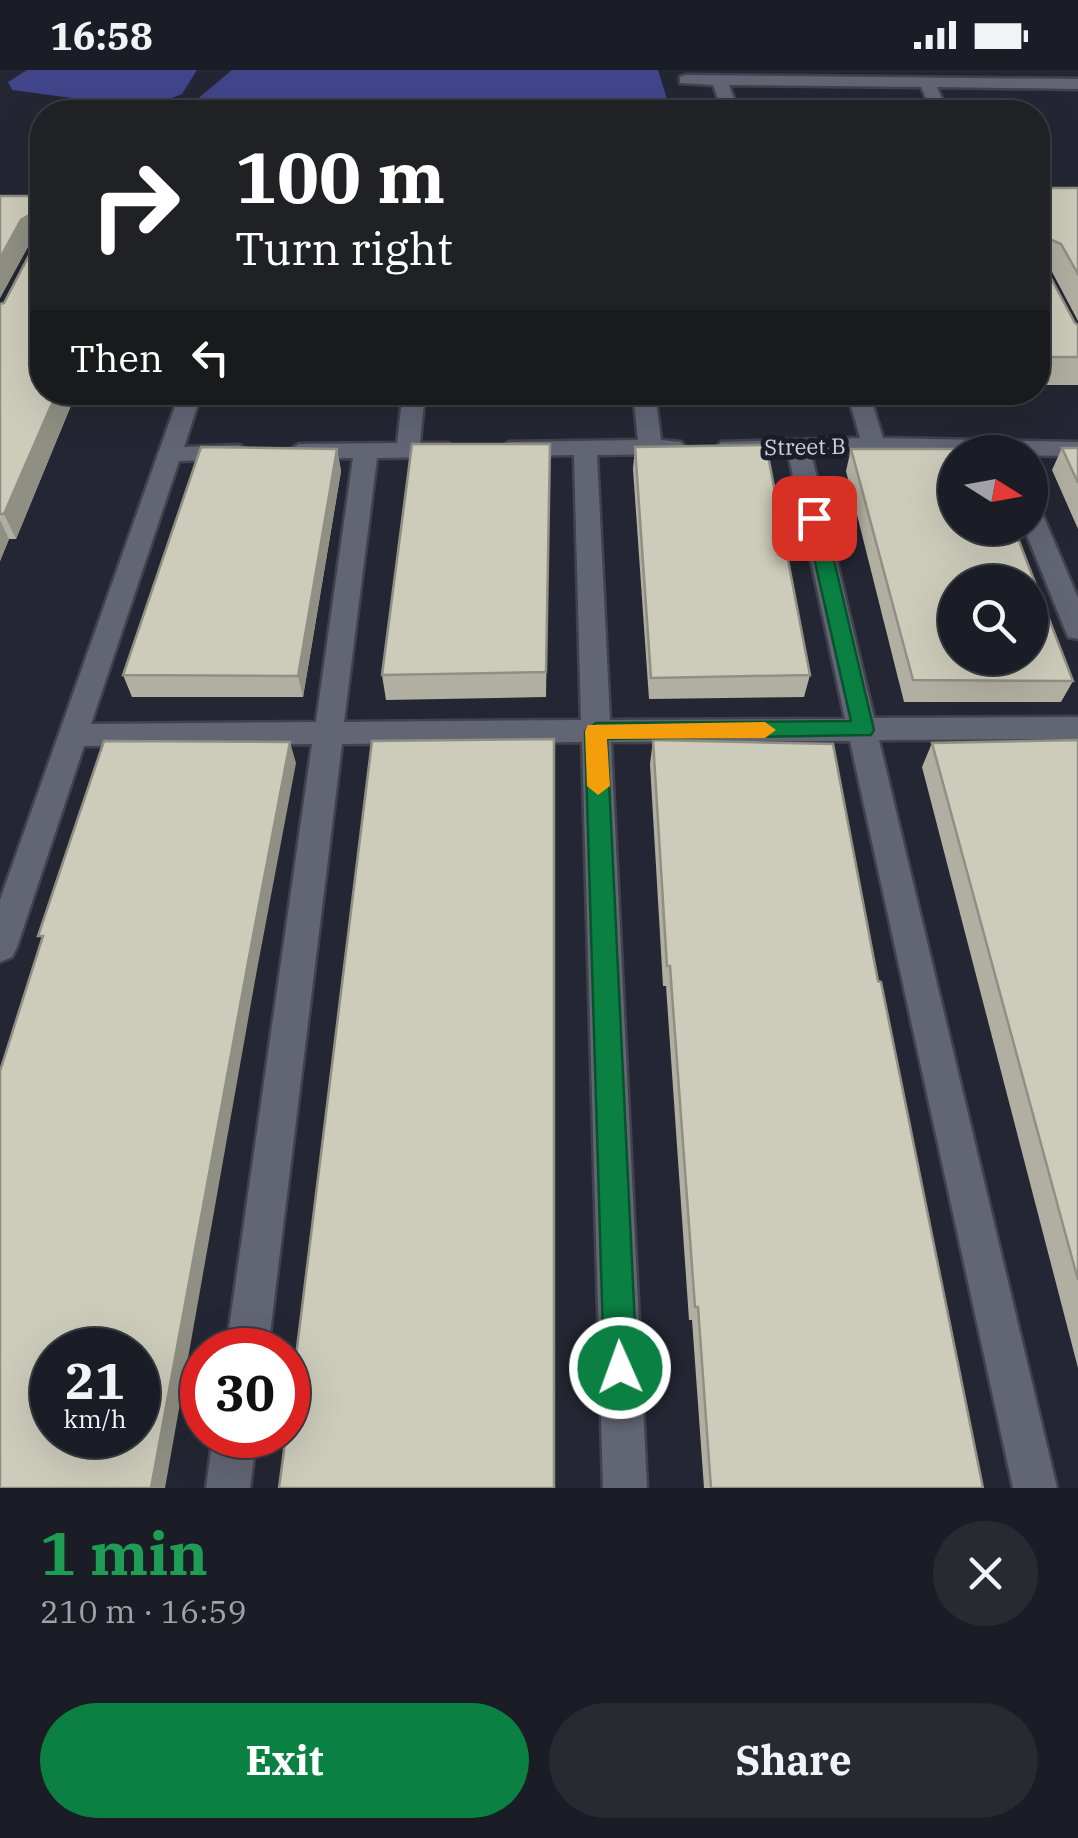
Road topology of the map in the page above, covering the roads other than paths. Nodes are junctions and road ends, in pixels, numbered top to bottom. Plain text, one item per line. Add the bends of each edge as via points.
1 (685, 80) dead end
2 (719, 80) junction
3 (927, 82) junction
4 (1078, 84) edge
5 (726, 100) edge
6 (935, 100) edge
7 (188, 405) edge
8 (413, 405) edge
9 (645, 405) edge
10 (862, 405) edge
11 (873, 445) junction
12 (650, 447) junction
13 (798, 447) junction
14 (585, 448) junction
15 (938, 448) edge
16 (1078, 449) edge
17 (366, 450) junction
18 (408, 450) junction
19 (1048, 450) edge
20 (172, 454) junction
21 (1043, 545) edge
22 (1078, 630) edge
23 (1078, 728) edge
24 (864, 730) junction
25 (596, 731) junction
26 (330, 732) junction
27 (70, 736) junction
28 (12, 874) edge
29 (0, 947) edge
30 (250, 1328) edge
31 (232, 1458) edge
32 (228, 1488) edge
33 (625, 1488) edge
34 (1034, 1488) edge

1 - 2 street
2 - 3 street
2 - 5 street
3 - 4 street
3 - 6 street
7 - 20 street
8 - 18 street
9 - 12 street
10 - 11 street
11 - 13 street, Street B
11 - 15 street, Street B
12 - 13 street, Street B
12 - 14 street, Street B
13 - 24 street
14 - 18 street, Street B
14 - 25 street
16 - 19 street, Street B
17 - 18 street, Street B
17 - 20 street, Street B
17 - 26 street
20 - 27 street
21 - 22 street
23 - 24 street
24 - 25 street
24 - 34 street
25 - 26 street
25 - 33 street
26 - 27 street
26 - 30 street
27 - 28 street
28 - 29 street
31 - 32 street

